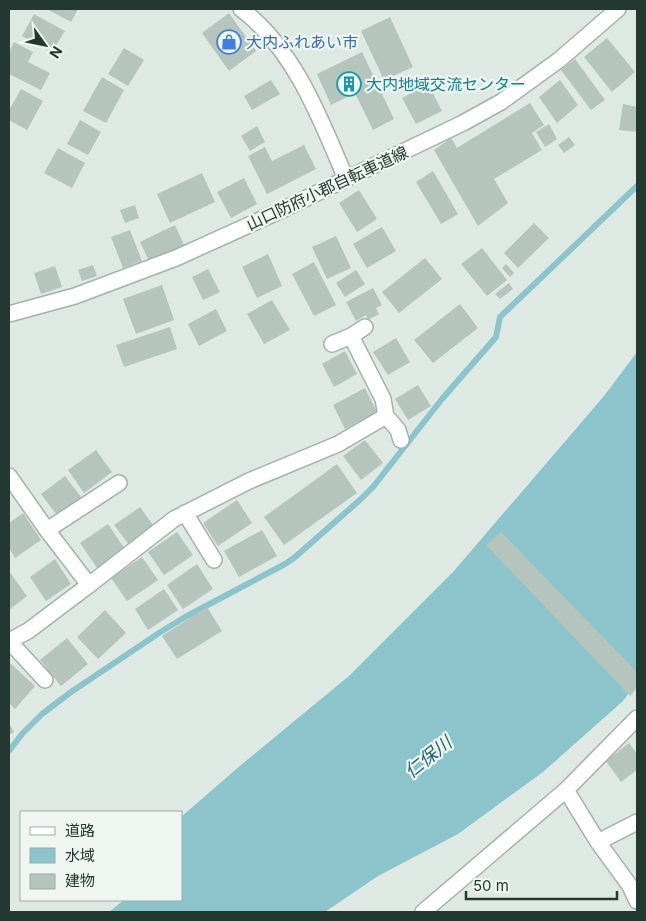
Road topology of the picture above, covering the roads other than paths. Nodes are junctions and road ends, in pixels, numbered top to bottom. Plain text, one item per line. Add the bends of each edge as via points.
1 (241, 9) edge
2 (618, 9) edge
3 (346, 179) junction
4 (9, 314) edge
5 (365, 327) dead end
6 (351, 336) junction
7 (332, 344) dead end
8 (386, 416) junction
9 (401, 440) dead end
10 (9, 476) edge
11 (119, 483) dead end
12 (185, 513) junction
13 (47, 530) junction
14 (214, 560) dead end
15 (89, 585) junction
16 (9, 641) edge
17 (46, 680) dead end
18 (637, 718) edge
19 (566, 790) junction
20 (637, 822) edge
21 (598, 842) junction
22 (637, 901) edge
23 (423, 912) edge

1 - 3 street via 264,29 294,69
2 - 3 street, 山口防府小郡自転車道線 via 560,60 501,102
3 - 4 street, 山口防府小郡自転車道線 via 176,258 75,296
5 - 6 street
6 - 7 street
6 - 8 street via 383,399
8 - 9 street via 398,430
8 - 12 street via 338,444 248,481
10 - 13 street
11 - 13 street
12 - 14 street
12 - 15 street
13 - 15 street
15 - 16 street via 28,631
16 - 17 street
18 - 19 street
19 - 21 street
19 - 23 street
20 - 21 street
21 - 22 street

